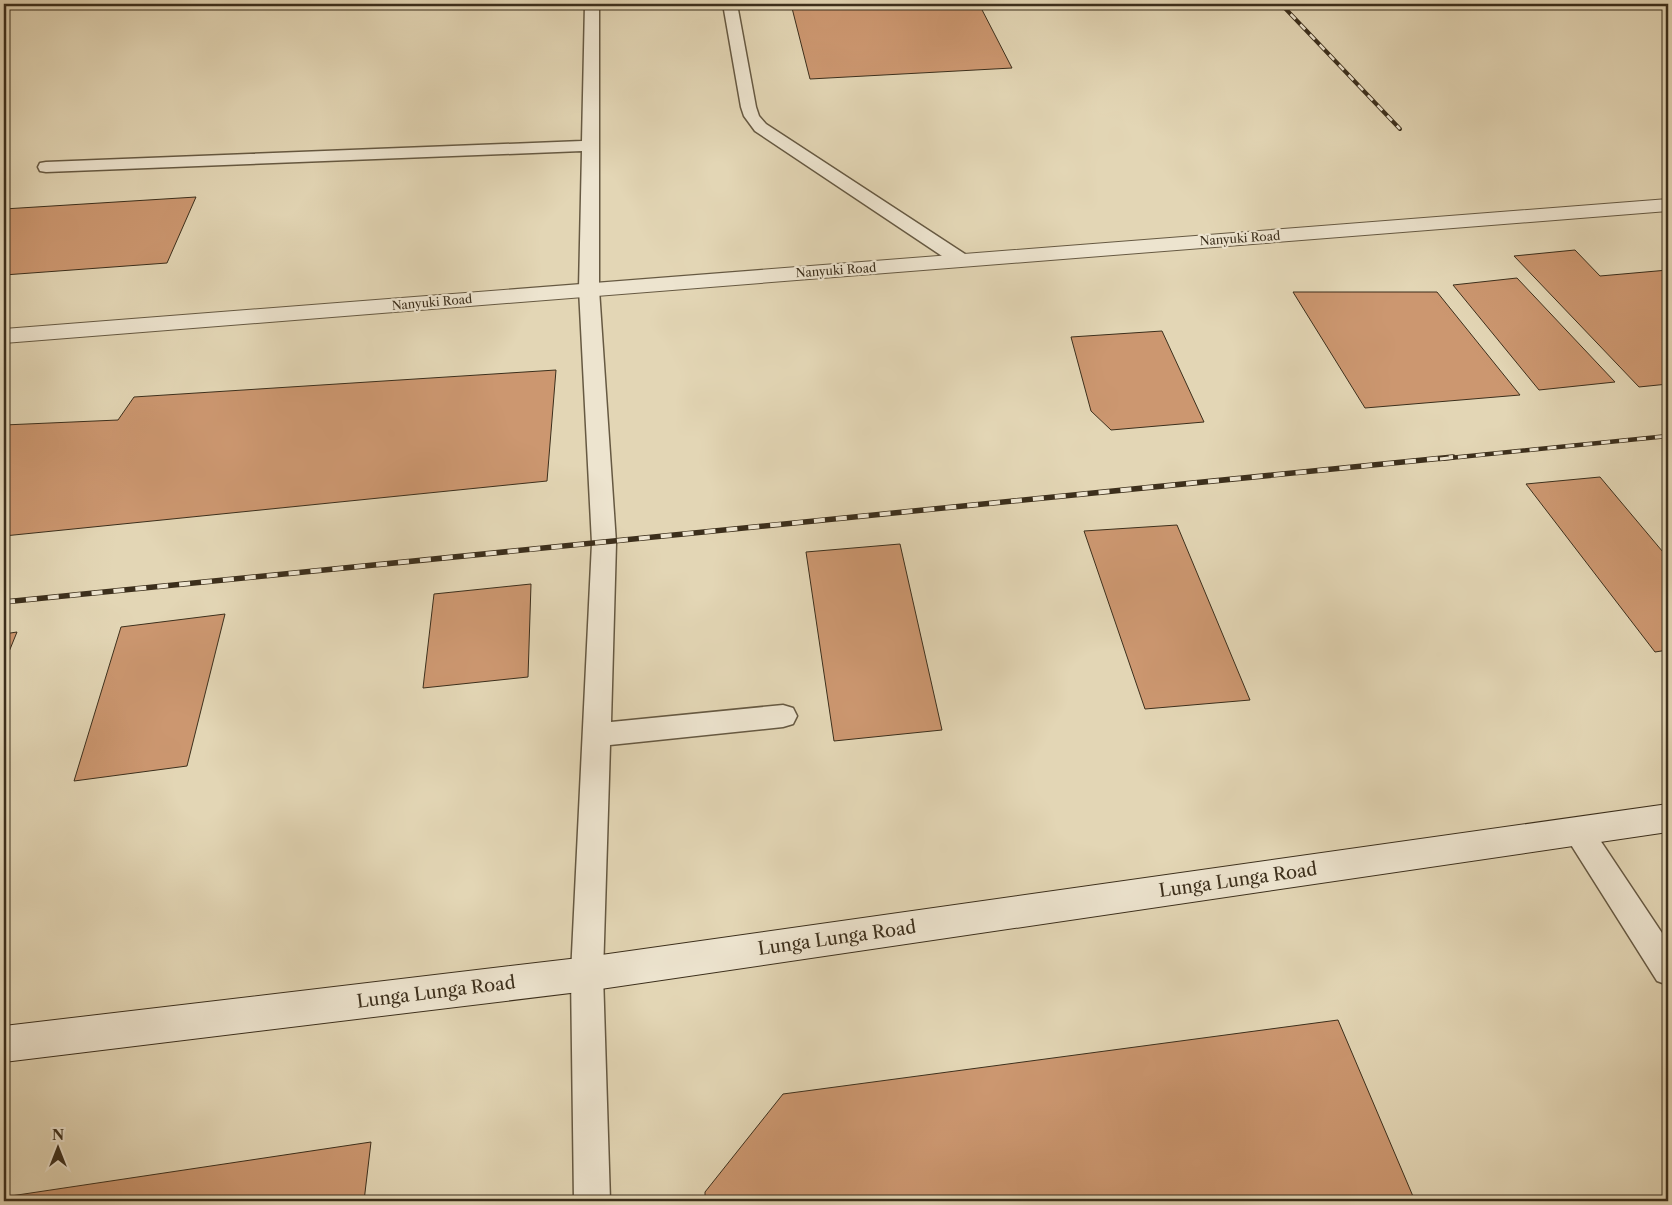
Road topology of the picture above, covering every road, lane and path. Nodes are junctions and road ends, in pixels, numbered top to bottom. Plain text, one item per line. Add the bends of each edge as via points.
1 (592, 4) edge
2 (730, 4) edge
3 (591, 146) junction
4 (46, 168) dead end
5 (1668, 205) edge
6 (961, 260) junction
7 (589, 289) junction
8 (4, 336) edge
9 (783, 716) dead end
10 (597, 735) junction
11 (1668, 818) edge
12 (1578, 831) junction
13 (1668, 970) edge
14 (587, 974) junction
15 (4, 1044) edge
16 (592, 1201) edge

1 - 3 lane
2 - 6 lane via 748,111 755,121 765,132
3 - 4 lane
3 - 7 lane
5 - 6 street, Nanyuki Road
6 - 7 street, Nanyuki Road
7 - 8 street, Nanyuki Road
7 - 10 lane via 604,543
9 - 10 lane
10 - 14 lane
11 - 12 street, Lunga Lunga Road
12 - 13 lane
12 - 14 street, Lunga Lunga Road
14 - 15 street, Lunga Lunga Road
14 - 16 lane

